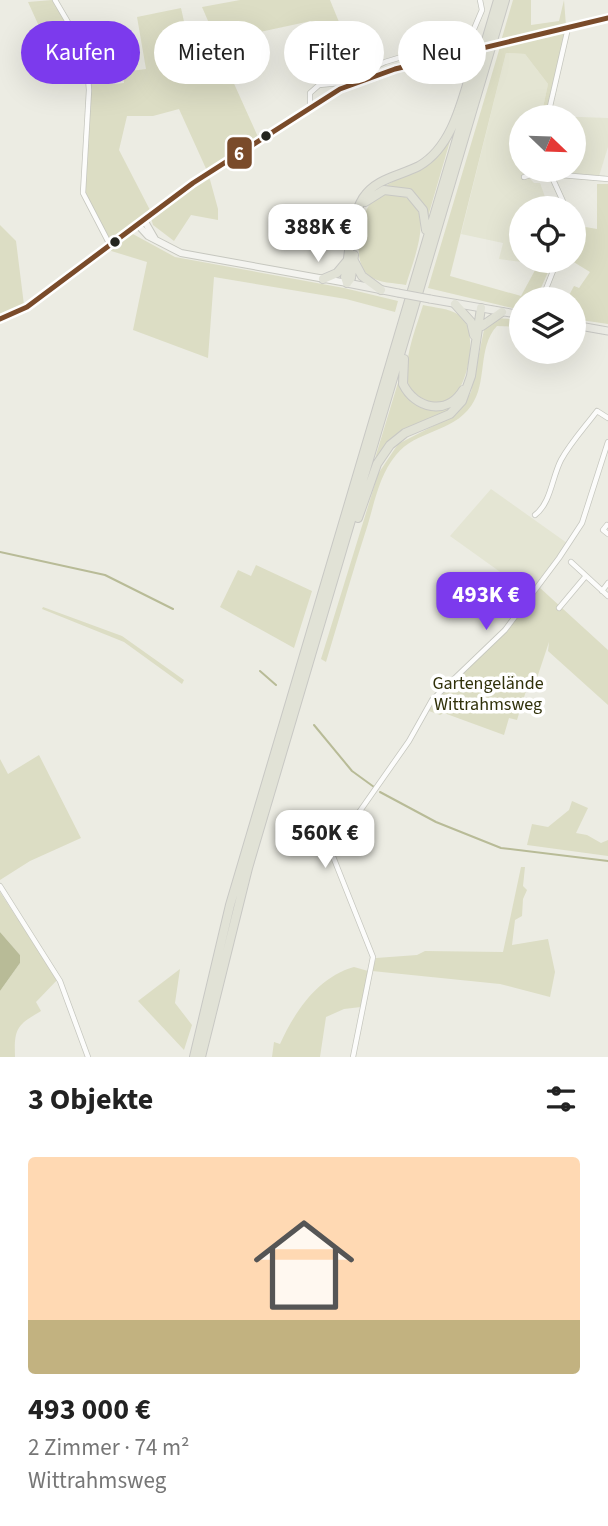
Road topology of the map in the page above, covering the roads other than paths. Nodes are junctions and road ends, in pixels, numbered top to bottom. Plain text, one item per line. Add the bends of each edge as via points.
1 (55, 0) edge
2 (480, 0) edge
3 (498, 0) edge
4 (505, 0) edge
5 (608, 18) edge
6 (568, 28) junction
7 (550, 105) edge
8 (310, 106) junction
9 (586, 177) edge
10 (608, 179) edge
11 (141, 222) junction
12 (110, 245) junction
13 (425, 247) junction
14 (351, 260) junction
15 (323, 279) junction
16 (347, 283) junction
17 (381, 290) junction
18 (455, 304) junction
19 (481, 308) junction
20 (502, 312) junction
21 (509, 313) edge
22 (412, 314) junction
23 (0, 319) edge
24 (586, 327) edge
25 (608, 331) edge
26 (476, 335) junction
27 (608, 418) edge
28 (608, 442) edge
29 (535, 515) dead end
30 (607, 525) edge
31 (608, 534) edge
32 (571, 562) dead end
33 (335, 576) junction
34 (585, 577) junction
35 (608, 583) edge
36 (602, 591) junction
37 (608, 596) edge
38 (559, 608) dead end
39 (0, 886) edge
40 (88, 1057) edge
41 (194, 1057) edge
42 (201, 1057) edge
43 (353, 1057) edge

1 - 12 street via 86,53 89,90 83,193
2 - 8 street via 482,10 471,36 385,62 340,83 319,85 310,93
3 - 13 highway
3 - 14 highway via 442,144 427,161 370,190 356,216
4 - 22 highway
5 - 6 street
6 - 7 street
6 - 8 street, bridge via 370,76
8 - 11 street
9 - 10 street
11 - 12 main road
11 - 15 main road via 156,241 181,253
12 - 23 main road via 27,307
13 - 14 highway via 426,223 420,203 402,190 384,190 362,208
13 - 41 highway via 230,905
14 - 15 highway
14 - 16 highway
14 - 17 highway via 362,276
15 - 16 main road
16 - 17 main road
17 - 18 main road, bridge
18 - 19 main road
18 - 26 highway
19 - 20 main road
19 - 26 highway
20 - 21 main road
20 - 26 highway via 482,325
22 - 26 highway via 403,384 407,394 426,406 443,406 459,396 469,375
22 - 33 highway
24 - 25 main road
26 - 33 highway via 471,376 462,401 441,419 397,440 377,464
27 - 29 street via 597,411 559,463 546,501
28 - 43 street via 582,523 559,558 495,641 432,700 334,848 332,853 373,957
30 - 31 street via 603,530
32 - 34 street
33 - 42 highway via 232,927
34 - 36 street
34 - 38 street
35 - 36 street
36 - 37 street
39 - 40 street via 60,981

